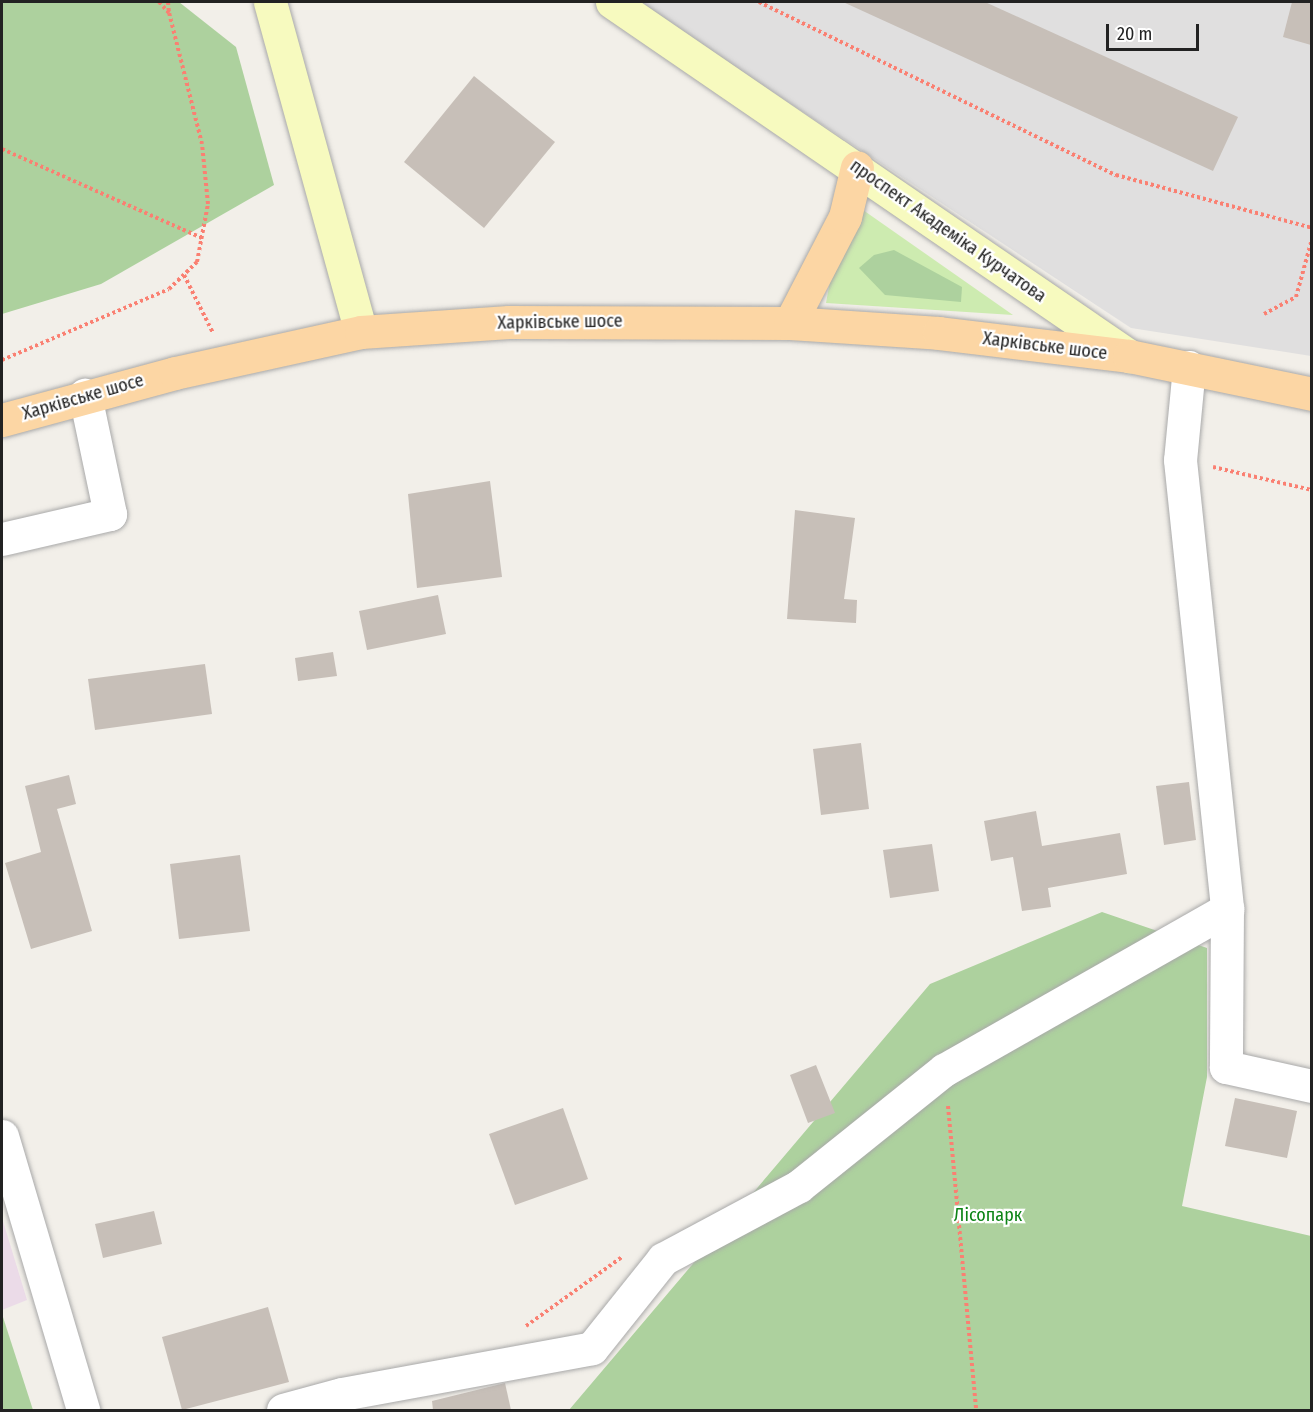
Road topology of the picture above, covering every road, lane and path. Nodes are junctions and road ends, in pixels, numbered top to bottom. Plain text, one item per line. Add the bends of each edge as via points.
1 (159, 2) edge
2 (168, 2) edge
3 (270, 2) edge
4 (612, 2) edge
5 (759, 2) edge
6 (169, 13) junction
7 (2, 149) edge
8 (857, 167) junction
9 (1311, 228) edge
10 (204, 239) junction
11 (1311, 239) edge
12 (184, 274) junction
13 (1264, 314) dead end
14 (789, 323) junction
15 (361, 332) junction
16 (1129, 356) junction
17 (2, 360) edge
18 (228, 361) junction
19 (1189, 367) junction
20 (1311, 393) edge
21 (85, 395) junction
22 (2, 420) edge
23 (1233, 471) dead end
24 (1311, 490) edge
25 (2, 539) edge
26 (1227, 909) junction
27 (944, 1070) junction
28 (1311, 1086) edge
29 (2, 1136) edge
30 (83, 1410) edge
31 (283, 1410) edge
32 (976, 1410) edge

1 - 6 path
2 - 6 path
3 - 15 street
4 - 8 street, проспект Академіка Курчатова
5 - 9 path via 1116,175
6 - 10 path via 202,144 208,204
7 - 10 path
8 - 14 main road via 845,218
8 - 16 street, проспект Академіка Курчатова
10 - 12 path via 197,262
11 - 13 path via 1296,297
12 - 17 path via 169,289
12 - 18 path
14 - 15 main road, Харківське шосе via 509,322
14 - 16 main road, Харківське шосе via 939,333
15 - 18 main road, Харківське шосе
16 - 19 main road, проспект Академіка Курчатова
18 - 21 main road, Харківське шосе
19 - 20 main road, проспект Академіка Курчатова
19 - 26 street via 1180,460
21 - 22 main road, Харківське шосе
21 - 25 street via 110,514
23 - 24 path
26 - 27 street
26 - 28 street via 1226,1067
27 - 31 street via 799,1186 663,1259 592,1348 342,1394
27 - 32 path
29 - 30 street

